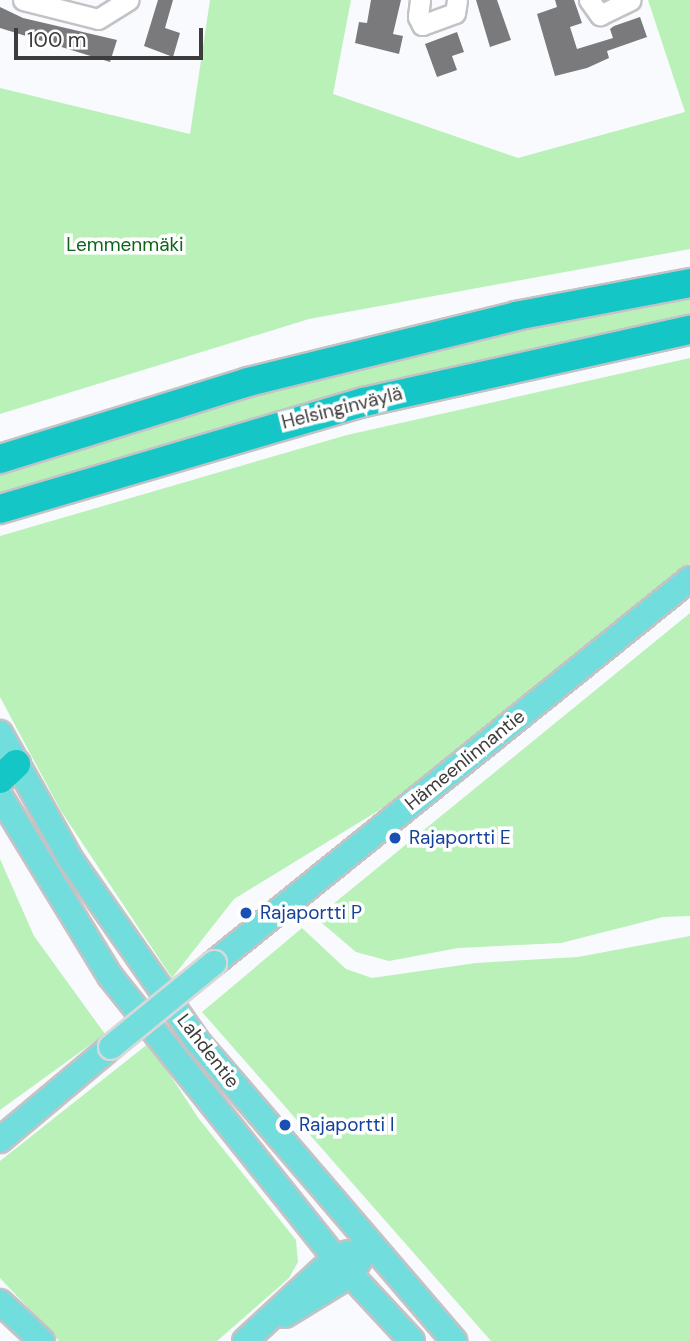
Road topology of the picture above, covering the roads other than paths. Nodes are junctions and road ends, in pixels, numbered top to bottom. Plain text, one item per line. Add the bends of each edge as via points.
1 (23, 0) edge
2 (129, 0) edge
3 (420, 0) edge
4 (457, 0) edge
5 (589, 0) edge
6 (631, 0) edge
7 (690, 283) edge
8 (690, 330) edge
9 (0, 459) edge
10 (0, 509) edge
11 (690, 579) edge
12 (0, 733) edge
13 (5, 770) edge
14 (0, 796) edge
15 (0, 1140) edge
16 (368, 1245) junction
17 (343, 1266) junction
18 (0, 1302) edge
19 (252, 1335) edge
20 (42, 1341) edge
21 (411, 1341) edge
22 (453, 1341) edge

1 - 2 street via 98,19
3 - 4 street via 422,25 455,13
5 - 6 street via 600,15
7 - 9 highway via 516,316 248,382
8 - 10 highway, Helsinginväylä via 364,402
11 - 15 main road, Hämeenlinnantie, bridge
12 - 13 main road, Lahdentie
13 - 16 main road, Lahdentie via 191,1032
14 - 17 main road, Lahdentie via 110,976
16 - 17 main road
16 - 22 main road, Lahdentie
17 - 19 main road
17 - 21 main road, Lahdentie
18 - 20 main road

